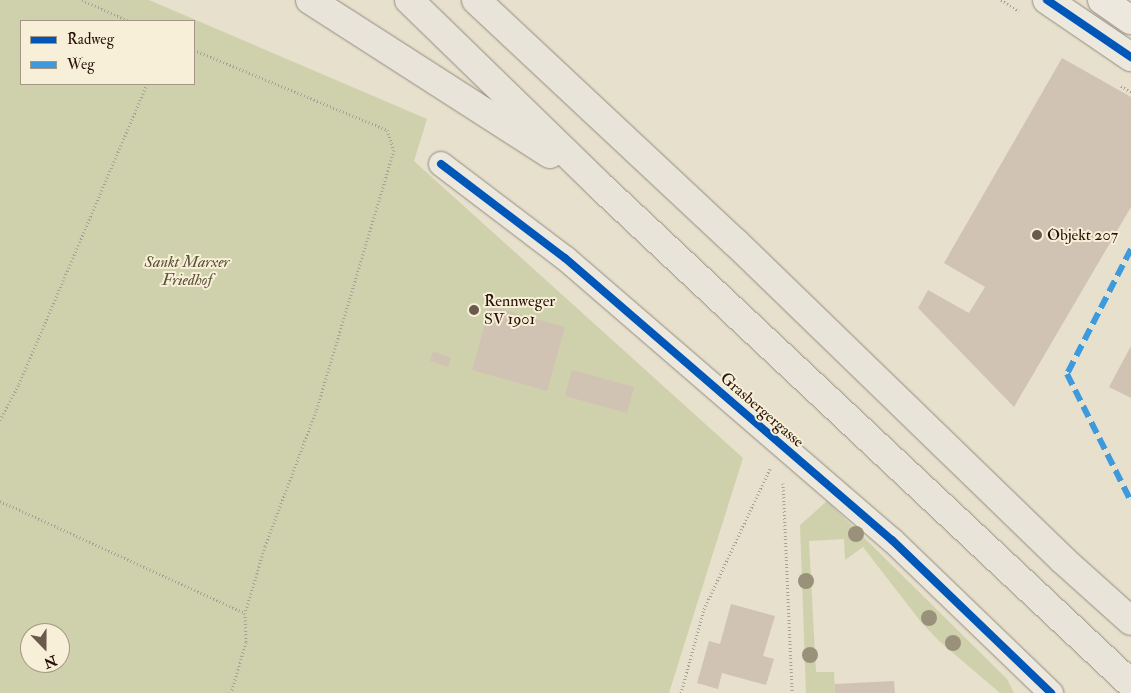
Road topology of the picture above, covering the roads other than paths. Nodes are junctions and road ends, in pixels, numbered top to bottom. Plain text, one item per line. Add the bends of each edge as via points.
1 (310, 0) edge
2 (409, 0) edge
3 (476, 0) edge
4 (1046, 0) edge
5 (1102, 0) edge
6 (1131, 20) edge
7 (1131, 57) edge
8 (441, 164) dead end
9 (598, 184) junction
10 (1063, 560) junction
11 (1023, 585) junction
12 (1131, 599) edge
13 (1131, 621) edge
14 (1131, 684) edge
15 (1051, 693) edge
16 (1122, 693) edge

1 - 9 highway
2 - 9 highway
3 - 10 highway via 736,243
4 - 7 street
5 - 6 street
8 - 15 street, Grasbergergasse via 565,258 892,540
9 - 11 highway
10 - 12 highway
10 - 13 highway
11 - 14 highway
11 - 16 highway

